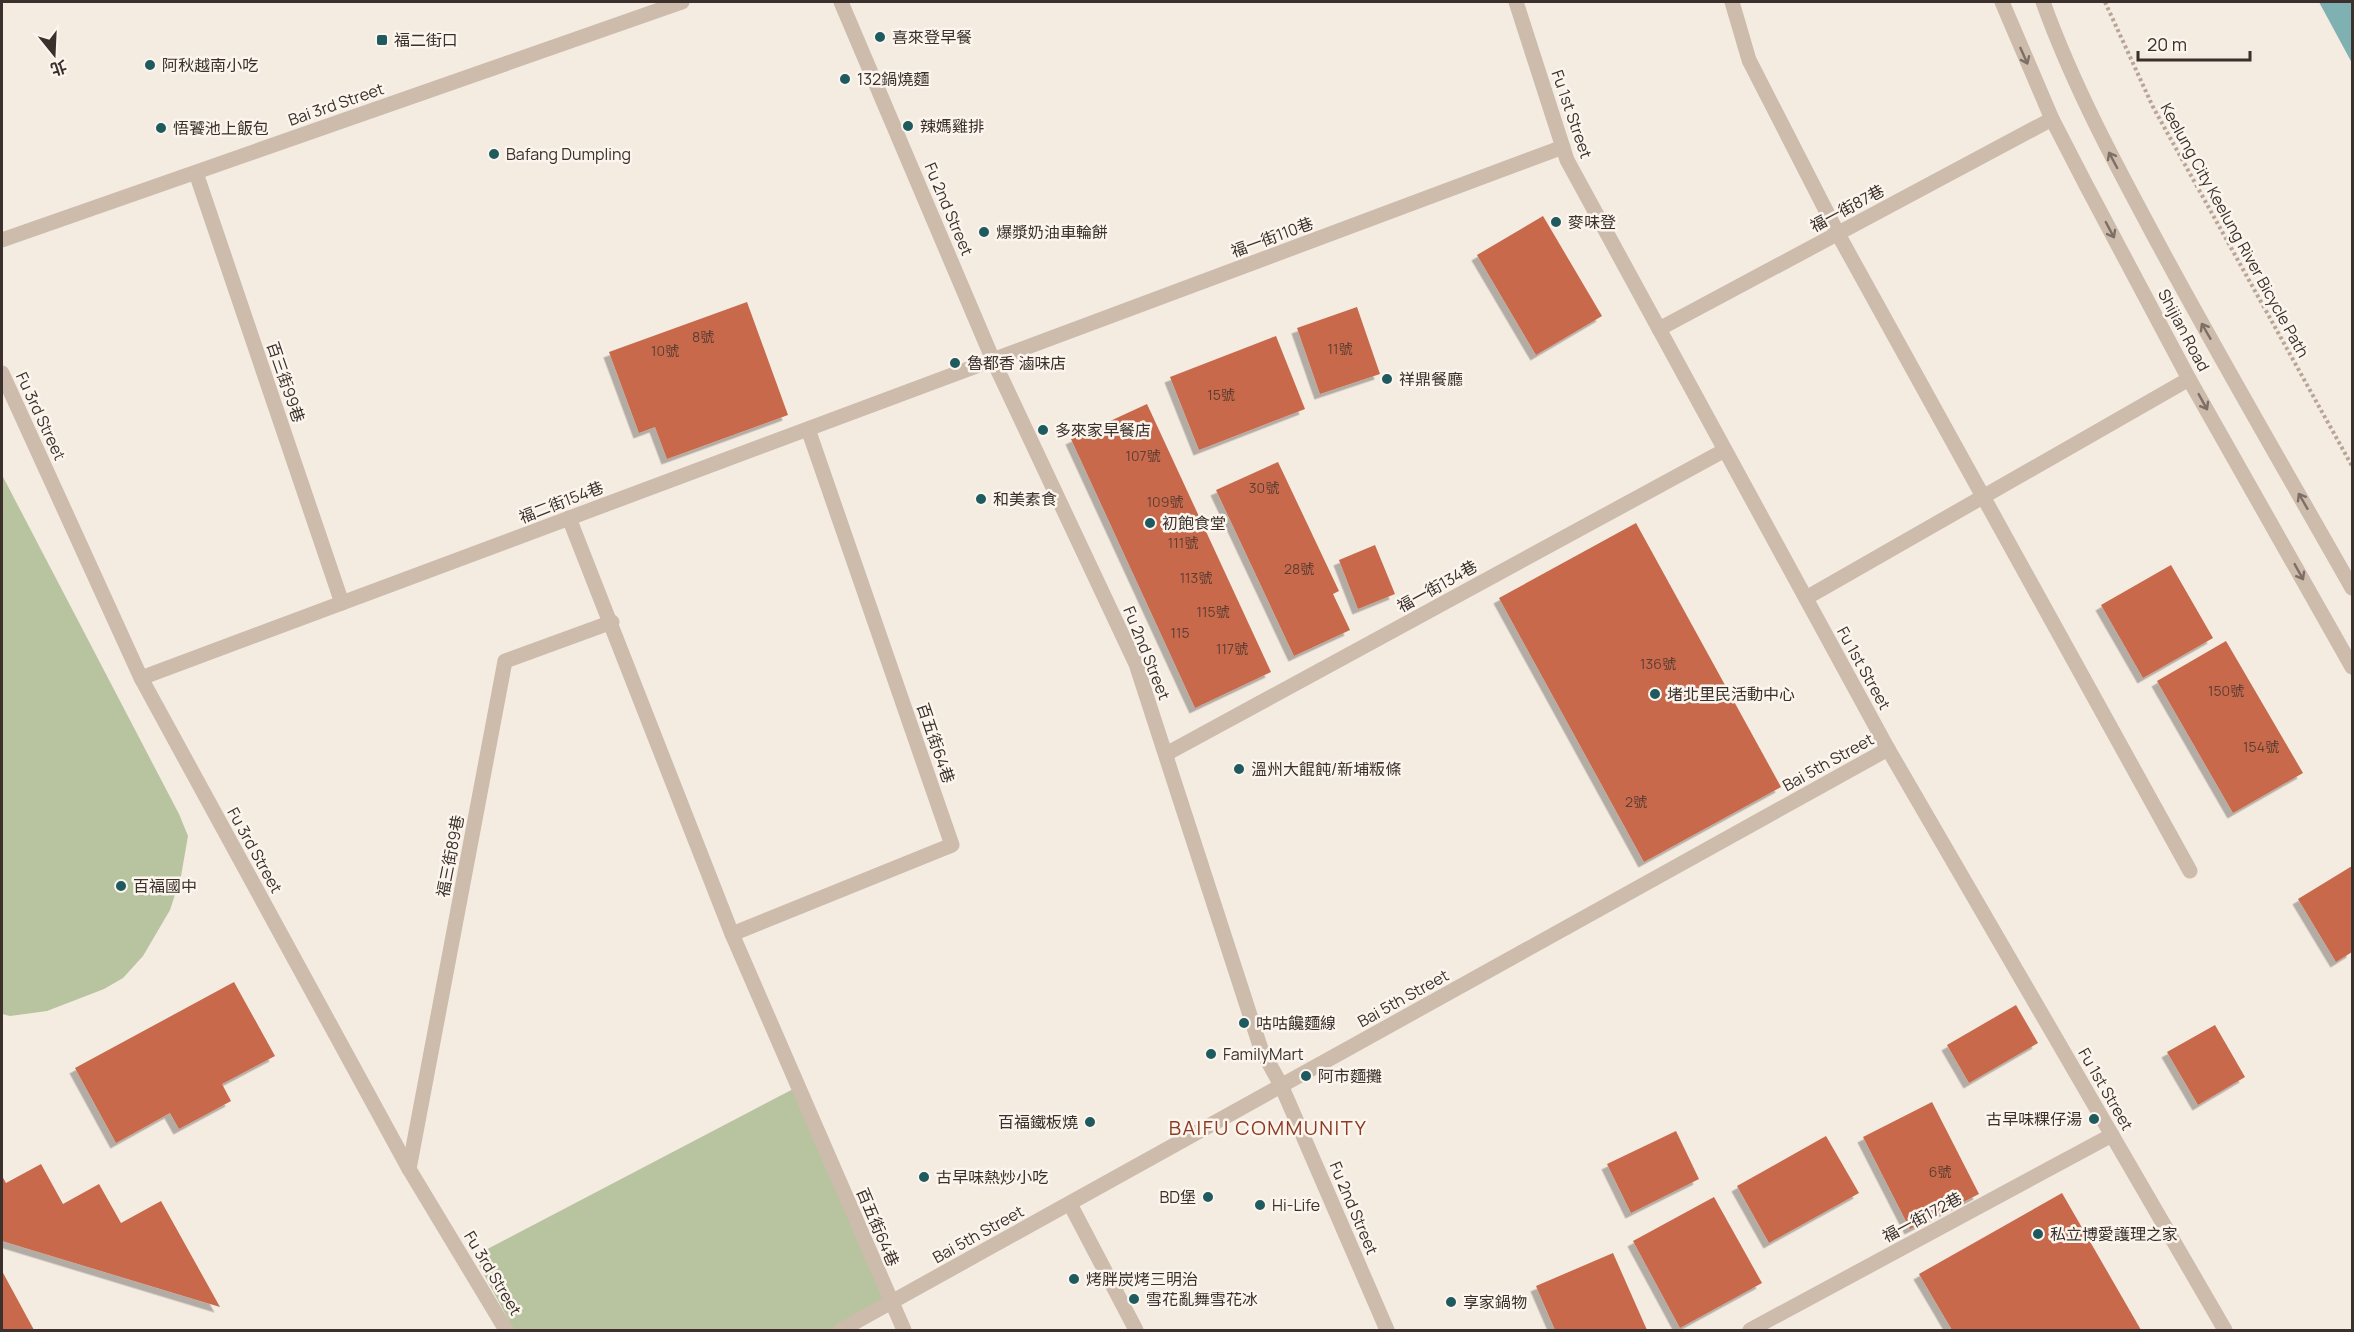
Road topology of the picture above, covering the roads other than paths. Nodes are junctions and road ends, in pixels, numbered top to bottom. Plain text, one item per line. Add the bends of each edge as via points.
1 (682, 2) edge
2 (841, 2) edge
3 (1516, 2) edge
4 (1732, 2) edge
5 (2002, 2) edge
6 (2043, 2) edge
7 (2052, 119) junction
8 (1563, 147) junction
9 (196, 173) junction
10 (1838, 234) junction
11 (2, 240) edge
12 (1659, 329) junction
13 (993, 360) junction
14 (2, 373) edge
15 (2190, 379) junction
16 (808, 429) junction
17 (1725, 450) junction
18 (1984, 495) junction
19 (569, 518) junction
20 (2352, 588) edge
21 (1806, 598) junction
22 (342, 603) junction
23 (612, 622) junction
24 (2352, 667) edge
25 (141, 678) junction
26 (1888, 749) junction
27 (1166, 754) junction
28 (2190, 871) dead end
29 (732, 934) junction
30 (1281, 1086) junction
31 (2112, 1135) junction
32 (409, 1169) junction
33 (1070, 1204) junction
34 (891, 1303) junction
35 (506, 1330) edge
36 (841, 1330) edge
37 (904, 1330) edge
38 (1136, 1330) edge
39 (1387, 1330) edge
40 (1750, 1330) edge
41 (2225, 1330) edge

1 - 9 street, Bai 3rd Street
2 - 13 street, Fu 2nd Street
3 - 8 street, Fu 1st Street
4 - 10 street via 1749,60
5 -> 7 street, Shijian Road
20 -> 6 street, Shijian Road via 2102,139
7 - 10 street, 福一街87巷
7 -> 15 street, Shijian Road
8 - 12 street, Fu 1st Street
8 - 13 street, 福一街110巷
9 - 11 street, Bai 3rd Street
9 - 22 street, 百三街99巷
10 - 12 street, 福一街87巷
10 - 18 street
12 - 17 street, Fu 1st Street
13 - 16 street, 福二街154巷
13 - 27 street, Fu 2nd Street via 1136,664
14 - 25 street, Fu 3rd Street
15 - 18 street
15 -> 24 street, Shijian Road
16 - 19 street, 福二街154巷
16 - 29 street, 百五街64巷 via 952,845
17 - 21 street, Fu 1st Street
17 - 27 street, 福一街134巷
18 - 21 street
18 - 28 street
19 - 22 street, 福二街154巷
19 - 23 street, 百五街64巷
21 - 26 street, Fu 1st Street
22 - 25 street, 福二街154巷
23 - 29 street, 百五街64巷
23 - 32 street, 福三街89巷 via 505,661
25 - 32 street, Fu 3rd Street
26 - 30 street, Bai 5th Street
26 - 31 street, Fu 1st Street
27 - 30 street, Fu 2nd Street via 1261,1049
29 - 34 street, 百五街64巷
30 - 33 street, Bai 5th Street
30 - 39 street, Fu 2nd Street
31 - 40 street, 福一街172巷
31 - 41 street, Fu 1st Street
32 - 35 street, Fu 3rd Street
33 - 34 street, Bai 5th Street
33 - 38 street
34 - 36 street, Bai 5th Street
34 - 37 street, 百五街64巷

